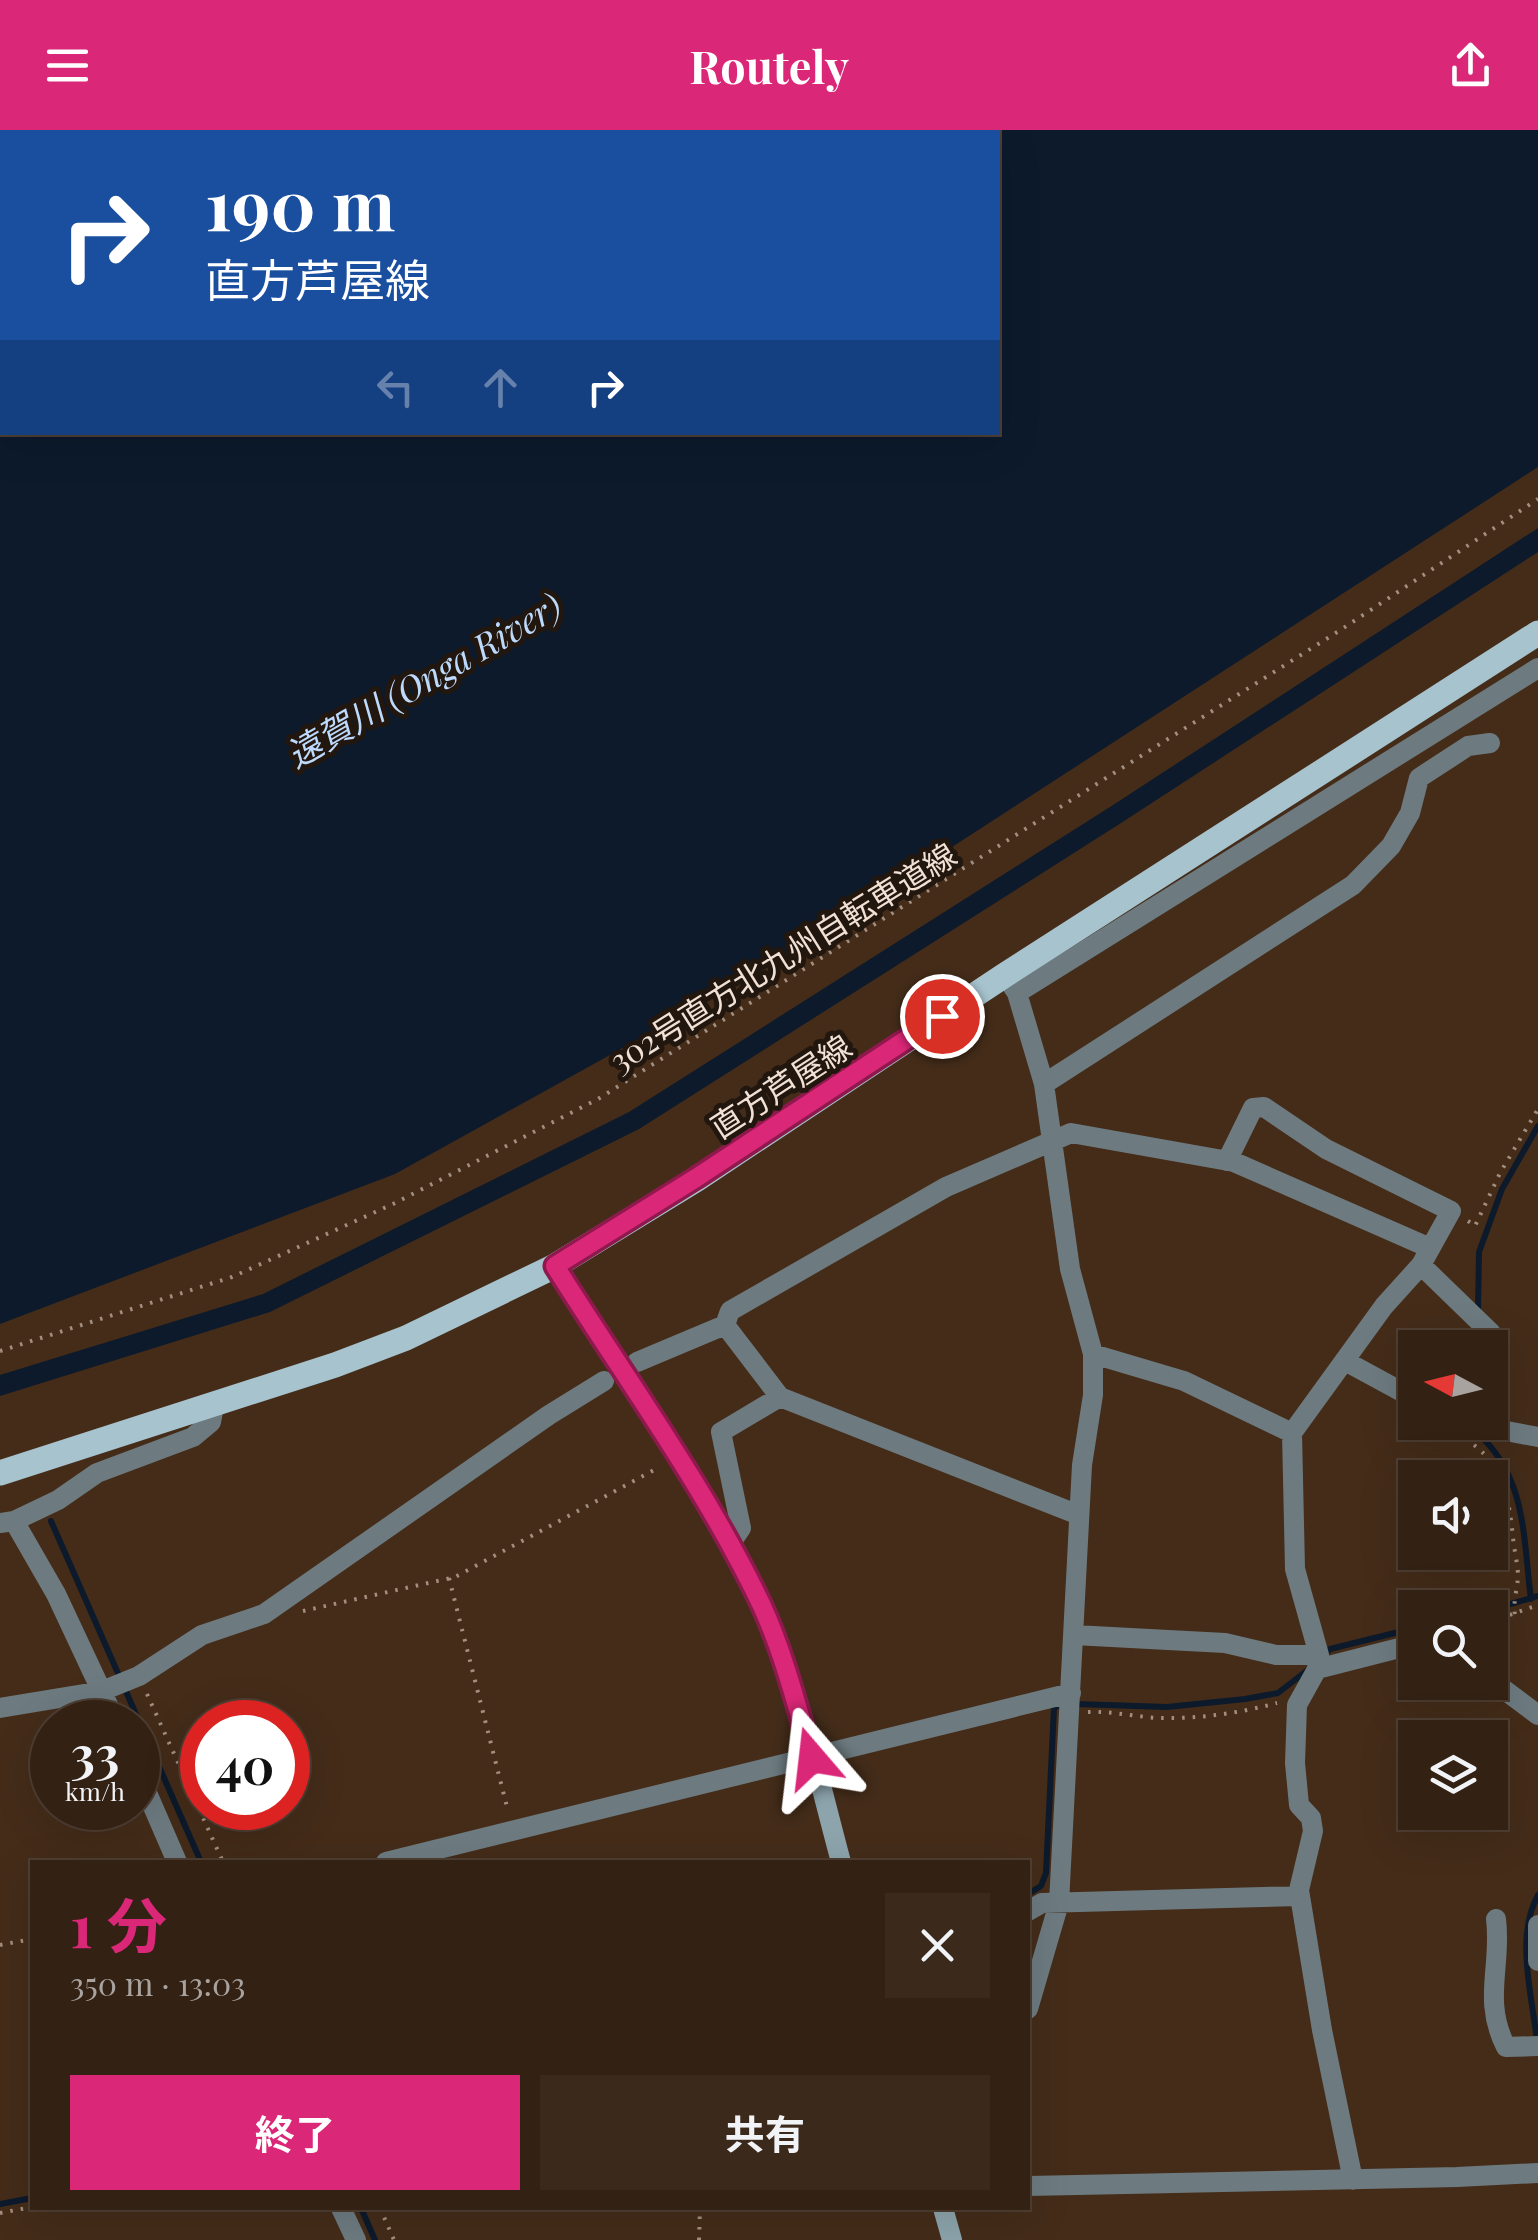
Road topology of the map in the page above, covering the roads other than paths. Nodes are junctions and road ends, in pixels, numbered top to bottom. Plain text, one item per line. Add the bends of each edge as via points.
1 (1538, 634) edge
2 (1538, 668) edge
3 (1490, 743) dead end
4 (1419, 744) junction
5 (1420, 778) junction
6 (1011, 984) junction
7 (1044, 1084) junction
8 (1052, 1140) junction
9 (1227, 1161) junction
10 (1426, 1256) junction
11 (555, 1266) junction
12 (725, 1325) junction
13 (1488, 1330) edge
14 (1093, 1354) junction
15 (637, 1362) dead end
16 (1344, 1362) junction
17 (604, 1381) dead end
18 (1398, 1390) edge
19 (780, 1396) junction
20 (214, 1406) junction
21 (1508, 1431) edge
22 (1292, 1432) junction
23 (1538, 1437) edge
24 (0, 1474) edge
25 (1080, 1515) junction
26 (7, 1522) edge
27 (730, 1544) junction
28 (1074, 1635) junction
29 (1398, 1647) edge
30 (1318, 1661) junction
31 (102, 1691) junction
32 (1508, 1692) edge
33 (106, 1700) edge
34 (1070, 1703) junction
35 (0, 1708) edge
36 (1538, 1715) edge
37 (812, 1758) junction
38 (160, 1823) edge
39 (176, 1860) edge
40 (394, 1860) edge
41 (840, 1860) edge
42 (1300, 1896) junction
43 (1059, 1903) junction
44 (1030, 1910) edge
45 (1496, 1919) dead end
46 (1538, 1925) edge
47 (1538, 1961) edge
48 (1030, 2002) edge
49 (1538, 2046) edge
50 (1538, 2173) edge
51 (1352, 2180) junction
52 (1030, 2186) edge
53 (342, 2210) edge
54 (944, 2210) edge
55 (356, 2240) edge
56 (952, 2240) edge

1 - 6 main road, 直方芦屋線
2 - 4 street
3 - 5 street via 1468,746
4 - 5 street
4 - 6 street
5 - 7 street via 1391,846 1353,885
6 - 7 street
6 - 11 main road, 直方芦屋線
7 - 8 street
8 - 9 street via 1071,1133
8 - 12 street via 946,1187 730,1311
8 - 14 street via 1070,1269
9 - 10 street
9 - 10 street via 1252,1108 1264,1107 1326,1148 1451,1212
10 - 13 street
10 - 16 street
11 - 20 main road, 直方芦屋線 via 406,1338
11 - 27 street
12 - 15 street
12 - 19 street
14 - 22 street via 1184,1381
14 - 25 street
16 - 18 street
16 - 22 street
17 - 31 street via 264,1614 202,1635
19 - 25 street
19 - 27 street via 720,1432 741,1528
20 - 24 main road, 直方芦屋線
20 - 26 street via 211,1422 193,1437 97,1473 58,1500
21 - 23 street
22 - 30 street via 1295,1569
25 - 28 street
26 - 31 street via 56,1594
27 - 37 street via 763,1609
28 - 30 street via 1225,1642
28 - 34 street
29 - 30 street
30 - 42 street via 1297,1706 1298,1805 1311,1818 1312,1831
31 - 33 street
31 - 35 street
32 - 36 street
34 - 37 street
34 - 43 street
37 - 40 street
37 - 41 street
38 - 39 street
42 - 43 street
42 - 51 street
43 - 44 street
43 - 48 street
45 - 49 street via 1496,2027 1506,2047
46 - 47 street
50 - 51 street
51 - 52 street
53 - 55 street
54 - 56 street

